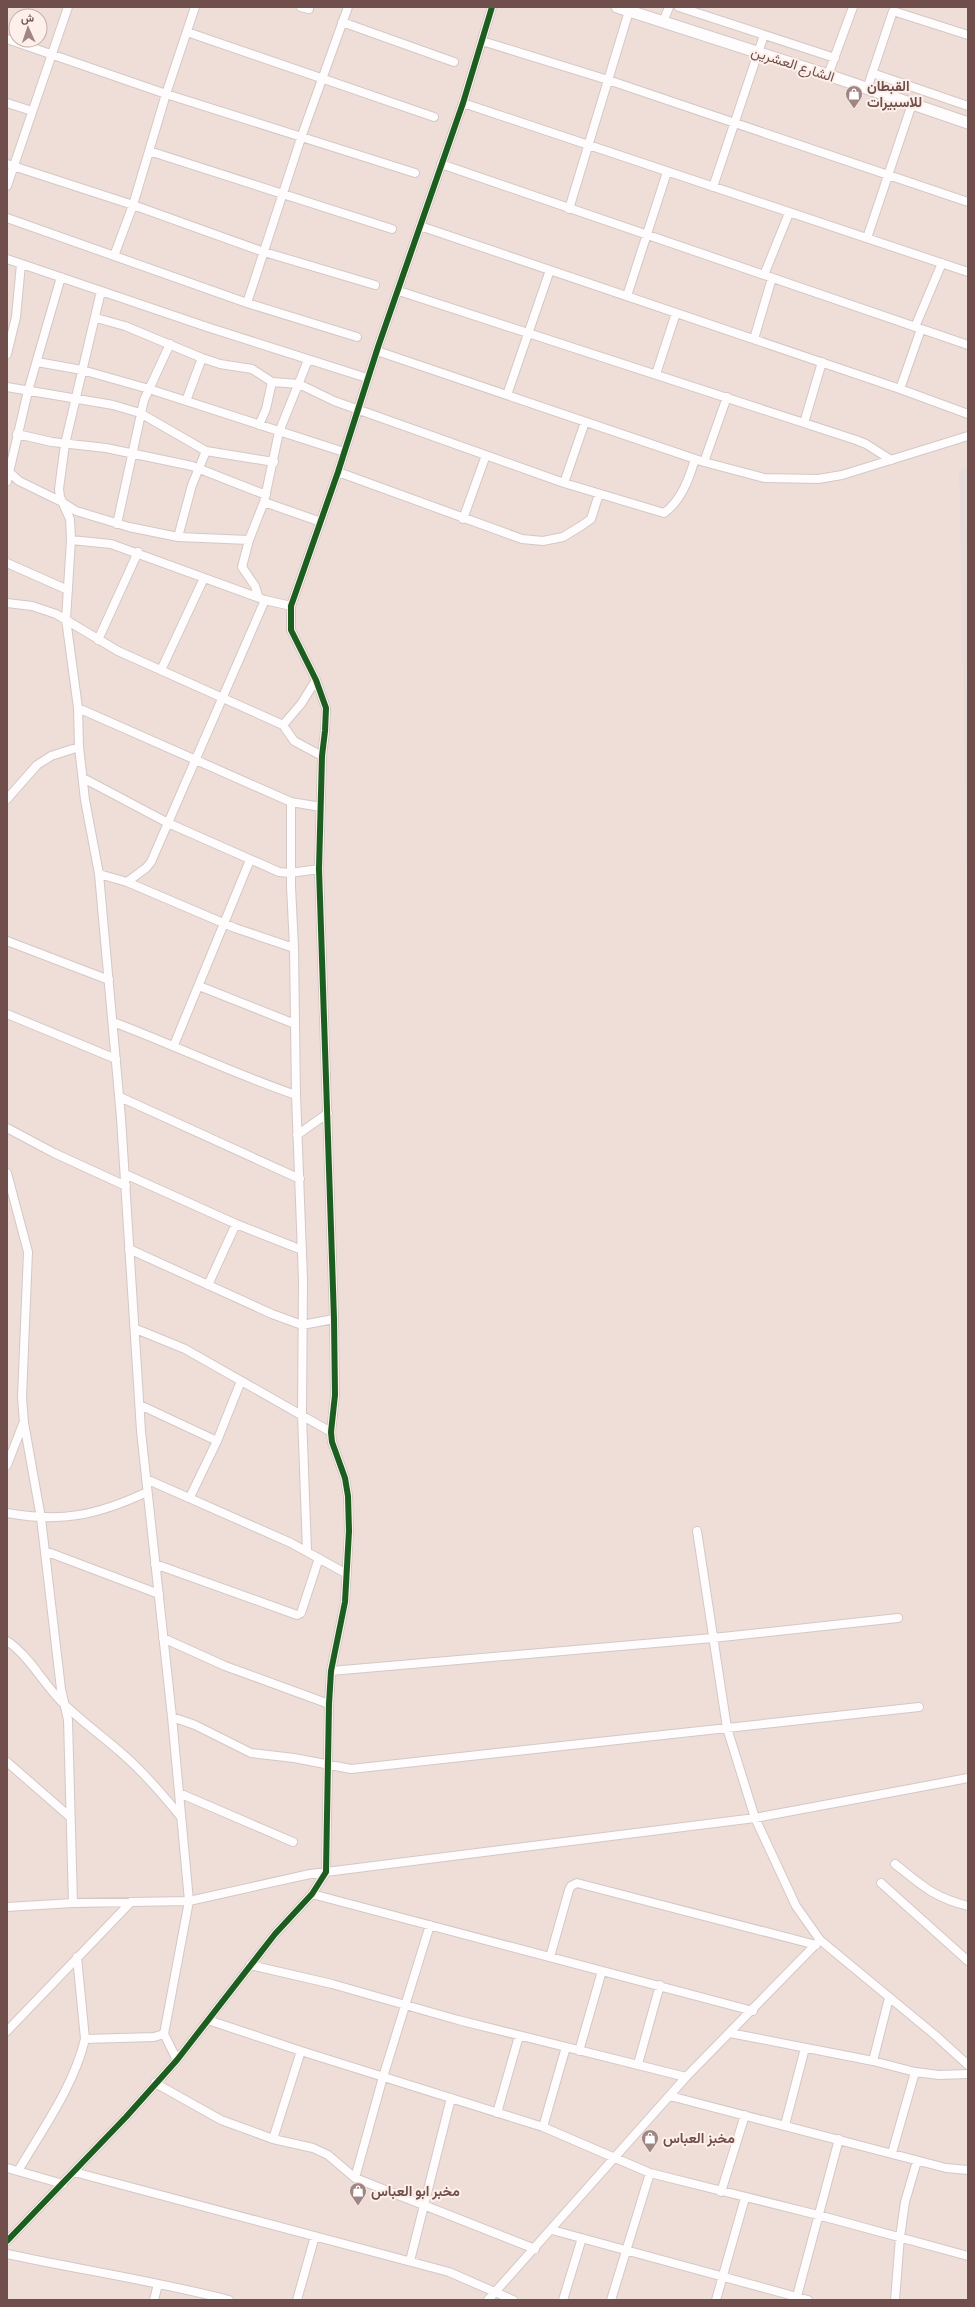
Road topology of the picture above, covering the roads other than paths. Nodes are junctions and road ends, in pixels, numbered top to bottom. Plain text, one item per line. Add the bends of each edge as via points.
1 (68, 7) edge
2 (195, 7) edge
3 (348, 7) edge
4 (492, 7) edge
5 (617, 7) edge
6 (669, 7) edge
7 (679, 7) edge
8 (853, 7) edge
9 (893, 9) edge
10 (628, 11) junction
11 (342, 22) junction
12 (663, 22) junction
13 (187, 32) junction
14 (764, 35) junction
15 (968, 35) edge
16 (7, 39) edge
17 (482, 41) junction
18 (757, 53) junction
19 (52, 55) junction
20 (835, 58) junction
21 (454, 62) dead end
22 (872, 74) junction
23 (828, 75) junction
24 (324, 78) junction
25 (608, 80) junction
26 (867, 89) junction
27 (166, 94) junction
28 (7, 102) edge
29 (463, 103) junction
30 (912, 104) junction
31 (968, 106) edge
32 (32, 111) junction
33 (434, 117) dead end
34 (736, 123) junction
35 (968, 123) edge
36 (302, 135) junction
37 (587, 144) junction
38 (149, 151) junction
39 (441, 164) junction
40 (10, 165) edge
41 (667, 172) junction
42 (415, 173) dead end
43 (888, 174) junction
44 (7, 186) edge
45 (713, 187) junction
46 (284, 194) junction
47 (968, 202) edge
48 (133, 205) junction
49 (569, 209) junction
50 (789, 213) junction
51 (7, 218) edge
52 (420, 226) junction
53 (392, 229) dead end
54 (646, 236) junction
55 (867, 238) junction
56 (264, 252) junction
57 (114, 256) junction
58 (7, 259) edge
59 (21, 264) junction
60 (942, 264) junction
61 (550, 270) junction
62 (968, 272) edge
63 (61, 277) junction
64 (768, 277) junction
65 (375, 285) dead end
66 (101, 291) junction
67 (399, 291) junction
68 (627, 296) junction
69 (247, 303) junction
70 (676, 313) junction
71 (96, 318) junction
72 (918, 328) junction
73 (528, 331) junction
74 (357, 337) dead end
75 (754, 339) junction
76 (170, 344) junction
77 (968, 345) edge
78 (377, 351) junction
79 (7, 354) edge
80 (202, 358) junction
81 (308, 360) junction
82 (37, 362) junction
83 (822, 362) junction
84 (82, 370) junction
85 (656, 374) junction
86 (367, 378) junction
87 (272, 382) junction
88 (299, 384) junction
89 (7, 387) edge
90 (900, 388) junction
91 (149, 389) junction
92 (28, 391) junction
93 (507, 395) junction
94 (76, 398) junction
95 (727, 398) junction
96 (186, 401) junction
97 (358, 409) junction
98 (140, 412) junction
99 (968, 414) edge
100 (585, 422) junction
101 (804, 423) junction
102 (259, 425) junction
103 (280, 432) junction
104 (17, 434) junction
105 (968, 436) edge
106 (65, 444) junction
107 (206, 451) junction
108 (344, 452) junction
109 (132, 454) junction
110 (486, 455) junction
111 (696, 459) junction
112 (891, 460) junction
113 (274, 462) junction
114 (704, 462) junction
115 (199, 467) junction
116 (8, 470) edge
117 (338, 472) junction
118 (7, 481) edge
119 (564, 483) junction
120 (599, 494) junction
121 (265, 498) junction
122 (62, 502) junction
123 (463, 519) junction
124 (321, 522) junction
125 (118, 524) junction
126 (178, 538) junction
127 (71, 540) junction
128 (249, 540) junction
129 (138, 552) junction
130 (7, 563) edge
131 (204, 578) junction
132 (68, 590) junction
133 (261, 598) junction
134 (7, 603) edge
135 (292, 606) junction
136 (66, 619) junction
137 (98, 640) junction
138 (161, 670) junction
139 (316, 680) junction
140 (222, 698) junction
141 (78, 708) junction
142 (283, 725) junction
143 (79, 747) junction
144 (322, 756) junction
145 (194, 761) junction
146 (83, 778) junction
147 (7, 799) edge
148 (291, 802) junction
149 (321, 807) junction
150 (168, 823) junction
151 (250, 860) junction
152 (319, 870) junction
153 (290, 873) junction
154 (99, 874) junction
155 (127, 882) junction
156 (225, 924) junction
157 (7, 941) edge
158 (294, 948) junction
159 (109, 980) junction
160 (199, 986) junction
161 (7, 1014) edge
162 (113, 1022) junction
163 (295, 1024) junction
164 (174, 1045) junction
165 (116, 1059) junction
166 (296, 1095) junction
167 (120, 1098) junction
168 (328, 1113) junction
169 (7, 1128) edge
170 (297, 1136) junction
171 (7, 1173) edge
172 (125, 1174) junction
173 (300, 1179) junction
174 (126, 1186) junction
175 (236, 1224) junction
176 (129, 1249) junction
177 (302, 1250) junction
178 (208, 1285) junction
179 (334, 1319) junction
180 (302, 1325) junction
181 (136, 1329) junction
182 (241, 1381) junction
183 (140, 1405) junction
184 (302, 1415) junction
185 (24, 1423) junction
186 (331, 1432) junction
187 (217, 1441) junction
188 (7, 1465) edge
189 (146, 1479) junction
190 (148, 1492) junction
191 (190, 1497) junction
192 (7, 1512) edge
193 (41, 1518) junction
194 (697, 1531) dead end
195 (45, 1551) junction
196 (308, 1551) junction
197 (319, 1558) junction
198 (155, 1564) junction
199 (347, 1574) junction
200 (158, 1594) junction
201 (898, 1618) dead end
202 (163, 1638) junction
203 (714, 1638) junction
204 (7, 1641) edge
205 (331, 1671) junction
206 (329, 1704) junction
207 (65, 1705) junction
208 (918, 1707) dead end
209 (172, 1717) junction
210 (727, 1728) junction
211 (7, 1762) edge
212 (328, 1766) junction
213 (968, 1778) edge
214 (179, 1793) junction
215 (69, 1816) junction
216 (181, 1817) junction
217 (755, 1818) junction
218 (293, 1842) dead end
219 (895, 1864) dead end
220 (326, 1872) junction
221 (881, 1883) dead end
222 (312, 1894) junction
223 (131, 1902) junction
224 (189, 1902) junction
225 (73, 1903) junction
226 (968, 1906) edge
227 (7, 1907) edge
228 (430, 1925) junction
229 (818, 1942) junction
230 (77, 1957) junction
231 (550, 1957) junction
232 (968, 1961) edge
233 (250, 1965) junction
234 (602, 1971) junction
235 (660, 1985) junction
236 (889, 1998) junction
237 (405, 2003) junction
238 (753, 2011) junction
239 (208, 2020) junction
240 (7, 2031) edge
241 (730, 2033) junction
242 (164, 2034) junction
243 (519, 2036) junction
244 (85, 2039) junction
245 (566, 2047) junction
246 (805, 2048) junction
247 (579, 2051) junction
248 (301, 2052) junction
249 (177, 2060) junction
250 (873, 2061) junction
251 (638, 2064) junction
252 (968, 2065) edge
253 (915, 2072) junction
254 (968, 2074) edge
255 (383, 2077) junction
256 (686, 2078) junction
257 (155, 2084) junction
258 (670, 2096) junction
259 (451, 2098) junction
260 (497, 2113) junction
261 (745, 2115) junction
262 (784, 2125) junction
263 (543, 2127) junction
264 (273, 2139) junction
265 (839, 2139) junction
266 (892, 2153) junction
267 (615, 2160) junction
268 (917, 2160) junction
269 (7, 2168) edge
270 (968, 2170) edge
271 (18, 2171) junction
272 (74, 2172) junction
273 (650, 2174) junction
274 (356, 2178) junction
275 (64, 2184) junction
276 (721, 2192) junction
277 (745, 2198) junction
278 (425, 2204) junction
279 (818, 2215) junction
280 (552, 2230) junction
281 (315, 2236) junction
282 (900, 2237) junction
283 (582, 2238) junction
284 (7, 2241) edge
285 (535, 2249) junction
286 (625, 2250) junction
287 (7, 2254) edge
288 (968, 2256) edge
289 (410, 2261) junction
290 (722, 2277) junction
291 (158, 2284) junction
292 (496, 2292) junction
293 (797, 2299) edge
294 (154, 2300) edge
295 (229, 2300) edge
296 (297, 2300) edge
297 (488, 2300) edge
298 (513, 2300) edge
299 (563, 2300) edge
300 (611, 2300) edge
301 (716, 2300) edge
302 (808, 2300) edge
303 (895, 2300) edge

1 - 19 street
2 - 13 street
3 - 11 street
4 - 17 street
5 - 10 street, الشارع العشرين
6 - 12 street
7 - 14 street
8 - 20 street
9 - 15 street
9 - 22 street
10 - 12 street, الشارع العشرين
10 - 25 street
11 - 21 street
11 - 24 street
12 - 18 street, الشارع العشرين
13 - 24 street
13 - 27 street
14 - 18 street
14 - 20 street
16 - 19 street
17 - 25 street
17 - 29 street
18 - 23 street, الشارع العشرين
18 - 34 street
19 - 27 street
19 - 32 street
20 - 23 street
22 - 26 street
22 - 31 street
23 - 26 street, الشارع العشرين
24 - 33 street
24 - 36 street
25 - 34 street
25 - 37 street
26 - 30 street, الشارع العشرين
27 - 36 street
27 - 38 street
28 - 32 street
29 - 37 street
29 - 39 street
30 - 35 street, الشارع العشرين
30 - 43 street
32 - 40 street
34 - 43 street
34 - 45 street
36 - 42 street
36 - 46 street
37 - 41 street
37 - 49 street
38 - 46 street
38 - 48 street
39 - 49 street
39 - 52 street
40 - 44 street
40 - 48 street
41 - 45 street
41 - 54 street
43 - 47 street
43 - 55 street
45 - 50 street
46 - 53 street
46 - 56 street
48 - 56 street
48 - 57 street
49 - 54 street
50 - 55 street
50 - 64 street
51 - 57 street
52 - 61 street
52 - 67 street
54 - 64 street
54 - 68 street
55 - 60 street
56 - 65 street
56 - 69 street
57 - 69 street
58 - 59 street
59 - 63 street
59 - 79 street via 16,316
60 - 62 street
60 - 72 street
61 - 68 street
61 - 73 street
63 - 66 street
63 - 82 street
64 - 72 street
64 - 75 street
66 - 71 street
66 - 81 street
67 - 73 street
67 - 78 street
68 - 70 street
69 - 74 street
70 - 75 street
70 - 85 street
71 - 76 street via 125,326
71 - 84 street
72 - 77 street
72 - 90 street
73 - 85 street
73 - 93 street
75 - 83 street
76 - 80 street
76 - 91 street
78 - 86 street
78 - 93 street
80 - 87 street via 252,369
80 - 96 street
81 - 86 street
81 - 88 street
82 - 84 street
82 - 92 street
83 - 90 street
83 - 101 street
84 - 91 street
84 - 94 street
85 - 95 street
86 - 97 street
87 - 88 street
87 - 102 street via 266,409
88 - 97 street
88 - 103 street
89 - 92 street
90 - 99 street
91 - 96 street
91 - 98 street
92 - 94 street
92 - 104 street
93 - 100 street
94 - 98 street
94 - 106 street
95 - 101 street
95 - 114 street
96 - 102 street
97 - 108 street
97 - 110 street
98 - 107 street
98 - 109 street
100 - 111 street
100 - 119 street
101 - 112 street via 866,444
102 - 103 street
103 - 108 street
103 - 113 street
104 - 106 street
104 - 116 street
105 - 112 street
106 - 109 street
106 - 122 street via 59,489
107 - 113 street
107 - 115 street
108 - 117 street
109 - 115 street
109 - 125 street
110 - 119 street
110 - 123 street
111 - 114 street
111 - 120 street via 674,505 664,513
112 - 114 street via 855,472 818,479 764,478
113 - 121 street
115 - 121 street
115 - 126 street via 185,506
116 - 118 street
116 - 122 street via 19,481
117 - 123 street
117 - 124 street
119 - 120 street
120 - 123 street via 591,519 563,537 543,540 522,539
121 - 124 street
121 - 128 street
122 - 125 street via 76,511
122 - 127 street via 70,519
124 - 135 street
125 - 126 street
126 - 128 street
127 - 129 street via 102,542
127 - 132 street
128 - 133 street via 242,567
129 - 131 street
129 - 137 street
130 - 132 street
131 - 133 street
131 - 138 street
132 - 136 street
133 - 135 street
133 - 140 street
134 - 136 street via 32,606
135 - 139 street via 291,630
136 - 137 street
136 - 141 street
137 - 138 street
138 - 140 street
139 - 142 street via 301,704
139 - 144 street via 326,708
140 - 142 street
140 - 145 street
141 - 143 street
141 - 145 street
142 - 144 street via 294,741
143 - 146 street
143 - 147 street via 51,756 37,765
144 - 149 street
145 - 148 street
145 - 150 street
146 - 150 street
146 - 154 street
148 - 149 street
148 - 153 street
149 - 152 street
150 - 151 street
150 - 155 street via 151,862
151 - 153 street via 279,872
151 - 156 street
152 - 153 street
152 - 168 street
153 - 158 street
154 - 155 street
154 - 159 street
155 - 156 street
156 - 158 street
156 - 160 street
157 - 159 street
158 - 163 street
159 - 162 street
160 - 163 street
160 - 164 street
161 - 165 street
162 - 164 street
162 - 165 street
163 - 166 street
164 - 166 street via 245,1078
165 - 167 street
166 - 170 street
167 - 172 street
167 - 173 street
168 - 170 street
168 - 179 street
169 - 174 street
170 - 173 street
171 - 185 street via 28,1252 22,1397
172 - 174 street
172 - 175 street
173 - 177 street
174 - 176 street
175 - 177 street
175 - 178 street
176 - 178 street
176 - 181 street
177 - 180 street
178 - 180 street
179 - 180 street
179 - 186 street via 335,1395
180 - 184 street
181 - 182 street via 185,1349
181 - 183 street
182 - 184 street
182 - 187 street
183 - 187 street
183 - 189 street
184 - 186 street
184 - 196 street
185 - 188 street
185 - 193 street
186 - 199 street via 348,1496
187 - 191 street
189 - 190 street
189 - 191 street
190 - 193 street via 102,1511
190 - 198 street
191 - 196 street
192 - 193 street
193 - 195 street
194 - 203 street
195 - 200 street
195 - 207 street
196 - 197 street
197 - 198 street via 302,1613 296,1615
197 - 199 street
198 - 200 street
199 - 205 street via 345,1602
200 - 202 street
201 - 203 street
202 - 206 street via 225,1666
202 - 209 street
203 - 205 street
203 - 210 street
204 - 207 street via 26,1657
205 - 206 street
206 - 212 street
207 - 215 street via 70,1738
207 - 216 street via 152,1782
208 - 210 street
209 - 212 street via 251,1753 294,1758
209 - 214 street
210 - 212 street via 351,1769
210 - 217 street
211 - 215 street
212 - 220 street
213 - 217 street
214 - 216 street
214 - 218 street
215 - 225 street
216 - 224 street
217 - 220 street
217 - 229 street via 796,1906
219 - 226 street via 931,1893
220 - 222 street
220 - 224 street
221 - 232 street
222 - 228 street
222 - 233 street
223 - 224 street
223 - 225 street
223 - 230 street
224 - 242 street
225 - 227 street
228 - 231 street
228 - 237 street
229 - 231 street via 577,1883 569,1890
229 - 236 street
229 - 238 street
230 - 240 street
230 - 244 street
231 - 234 street
233 - 237 street
233 - 239 street
234 - 235 street
234 - 247 street
235 - 238 street
235 - 251 street
236 - 250 street
236 - 252 street
237 - 243 street
237 - 255 street
238 - 241 street
239 - 248 street
239 - 249 street
241 - 246 street
241 - 256 street
242 - 244 street via 154,2037
242 - 249 street
243 - 245 street
243 - 260 street
244 - 271 street via 62,2096
245 - 247 street
245 - 263 street
246 - 250 street
246 - 262 street
247 - 251 street
248 - 255 street
248 - 264 street
249 - 257 street
250 - 253 street
251 - 256 street
253 - 254 street via 939,2075
253 - 266 street
255 - 259 street
255 - 274 street
256 - 258 street
257 - 264 street via 221,2120
257 - 272 street
258 - 261 street
258 - 267 street
259 - 260 street
259 - 278 street
260 - 263 street
261 - 262 street
261 - 276 street
262 - 265 street
263 - 267 street
264 - 274 street via 313,2148 328,2155
265 - 266 street
265 - 279 street
266 - 268 street
267 - 273 street
267 - 280 street
268 - 270 street via 946,2168
268 - 282 street via 905,2202
269 - 271 street
271 - 275 street
272 - 275 street
272 - 281 street
273 - 276 street
273 - 286 street
274 - 278 street
275 - 284 street
276 - 277 street
277 - 279 street
277 - 290 street
278 - 285 street
278 - 289 street
279 - 282 street
279 - 293 street
280 - 283 street
280 - 285 street
281 - 289 street
281 - 296 street
282 - 288 street
282 - 303 street
283 - 286 street
283 - 299 street
285 - 292 street
286 - 290 street
286 - 300 street
287 - 291 street
289 - 292 street via 448,2272
290 - 293 street
290 - 301 street
291 - 294 street
291 - 295 street
292 - 297 street
292 - 298 street
293 - 302 street

